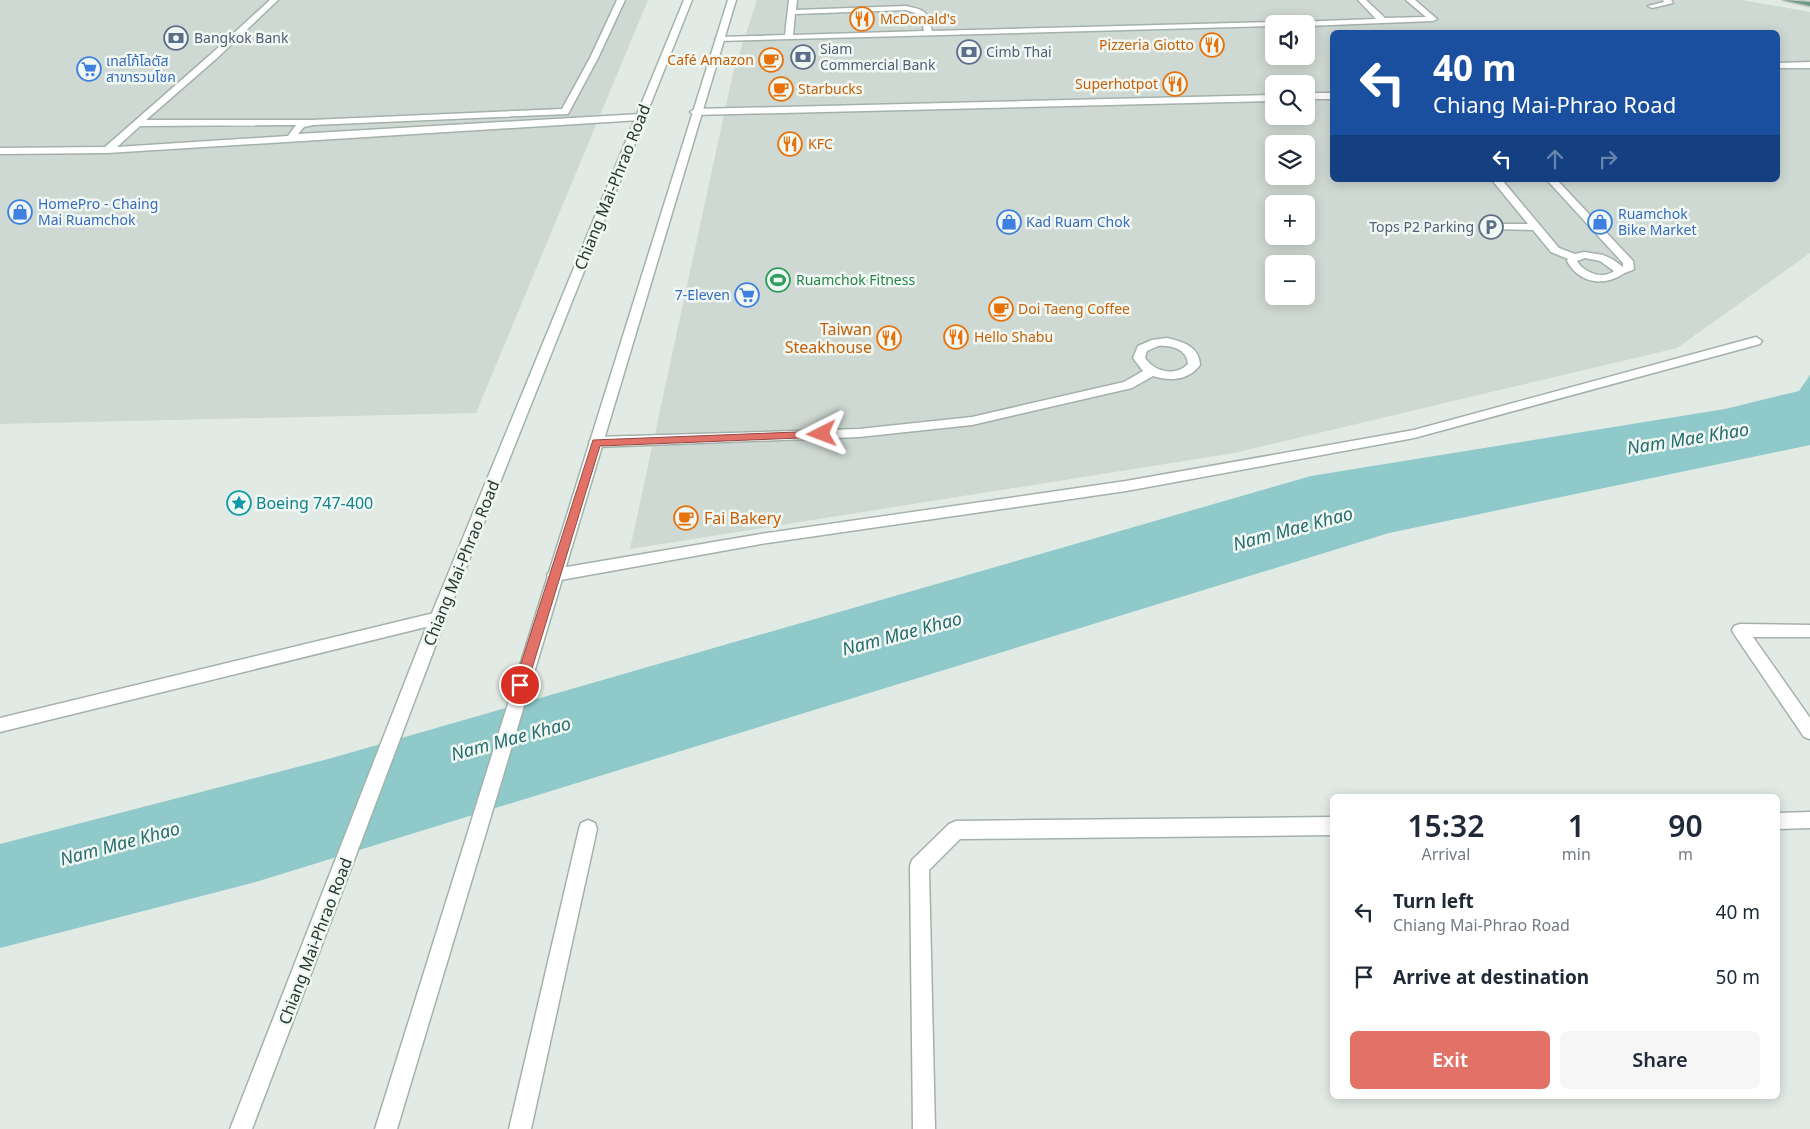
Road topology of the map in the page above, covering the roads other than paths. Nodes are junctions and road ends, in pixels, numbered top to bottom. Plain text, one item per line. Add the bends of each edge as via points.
1 (274, 0) edge
2 (620, 0) edge
3 (688, 0) edge
4 (732, 0) edge
5 (794, 0) edge
6 (1362, 0) edge
7 (1410, 0) edge
8 (1668, 0) edge
9 (1787, 0) edge
10 (1810, 4) edge
11 (1652, 6) dead end
12 (1423, 11) junction
13 (792, 12) junction
14 (1374, 12) junction
15 (1383, 21) junction
16 (1315, 23) edge
17 (1265, 24) edge
18 (929, 34) junction
19 (789, 37) junction
20 (719, 39) junction
21 (1808, 65) edge
22 (1780, 66) edge
23 (1315, 96) edge
24 (1330, 96) edge
25 (1265, 98) edge
26 (695, 112) junction
27 (640, 117) junction
28 (313, 122) junction
29 (139, 123) junction
30 (298, 138) junction
31 (0, 150) edge
32 (107, 150) junction
33 (1500, 182) edge
34 (1554, 182) edge
35 (1491, 227) dead end
36 (1536, 227) junction
37 (1574, 258) junction
38 (1620, 271) junction
39 (1756, 341) dead end
40 (1152, 371) dead end
41 (596, 442) junction
42 (555, 575) junction
43 (438, 618) junction
44 (1810, 630) edge
45 (0, 725) edge
46 (1810, 732) edge
47 (1810, 820) edge
48 (1780, 821) edge
49 (1330, 826) edge
50 (588, 829) dead end
51 (242, 1129) edge
52 (386, 1129) edge
53 (520, 1129) edge
54 (924, 1129) edge

1 - 29 main road
2 - 28 main road via 565,112
3 - 27 main road, Chiang Mai-Phrao Road
4 - 20 main road
5 - 13 main road
6 - 14 main road
7 - 12 main road
8 - 11 main road via 1669,3
9 - 10 main road
12 - 14 main road
12 - 15 main road via 1433,19
13 - 18 main road via 906,8 918,10 926,16
13 - 19 main road
14 - 15 main road
15 - 16 main road
17 - 18 main road
18 - 19 main road
19 - 20 main road
20 - 26 main road
21 - 22 main road
23 - 24 main road
25 - 26 main road
26 - 41 main road
27 - 30 main road
27 - 43 main road, Chiang Mai-Phrao Road
28 - 29 main road
28 - 30 main road via 301,125 292,135
29 - 32 main road
30 - 32 main road
31 - 32 main road
33 - 36 main road
34 - 38 main road via 1629,263 1628,269
35 - 36 main road
36 - 37 main road via 1555,250
37 - 38 main road via 1584,255 1598,257 1612,262
37 - 38 main road via 1572,261 1576,269 1596,277 1611,278
39 - 42 main road via 1414,434 1126,486 761,540
40 - 41 main road via 1128,385 972,421 859,433
41 - 42 main road
42 - 52 main road
43 - 45 main road
43 - 51 main road, Chiang Mai-Phrao Road
44 - 46 main road via 1740,630
47 - 48 main road
49 - 54 main road via 956,830 919,866
50 - 53 main road

